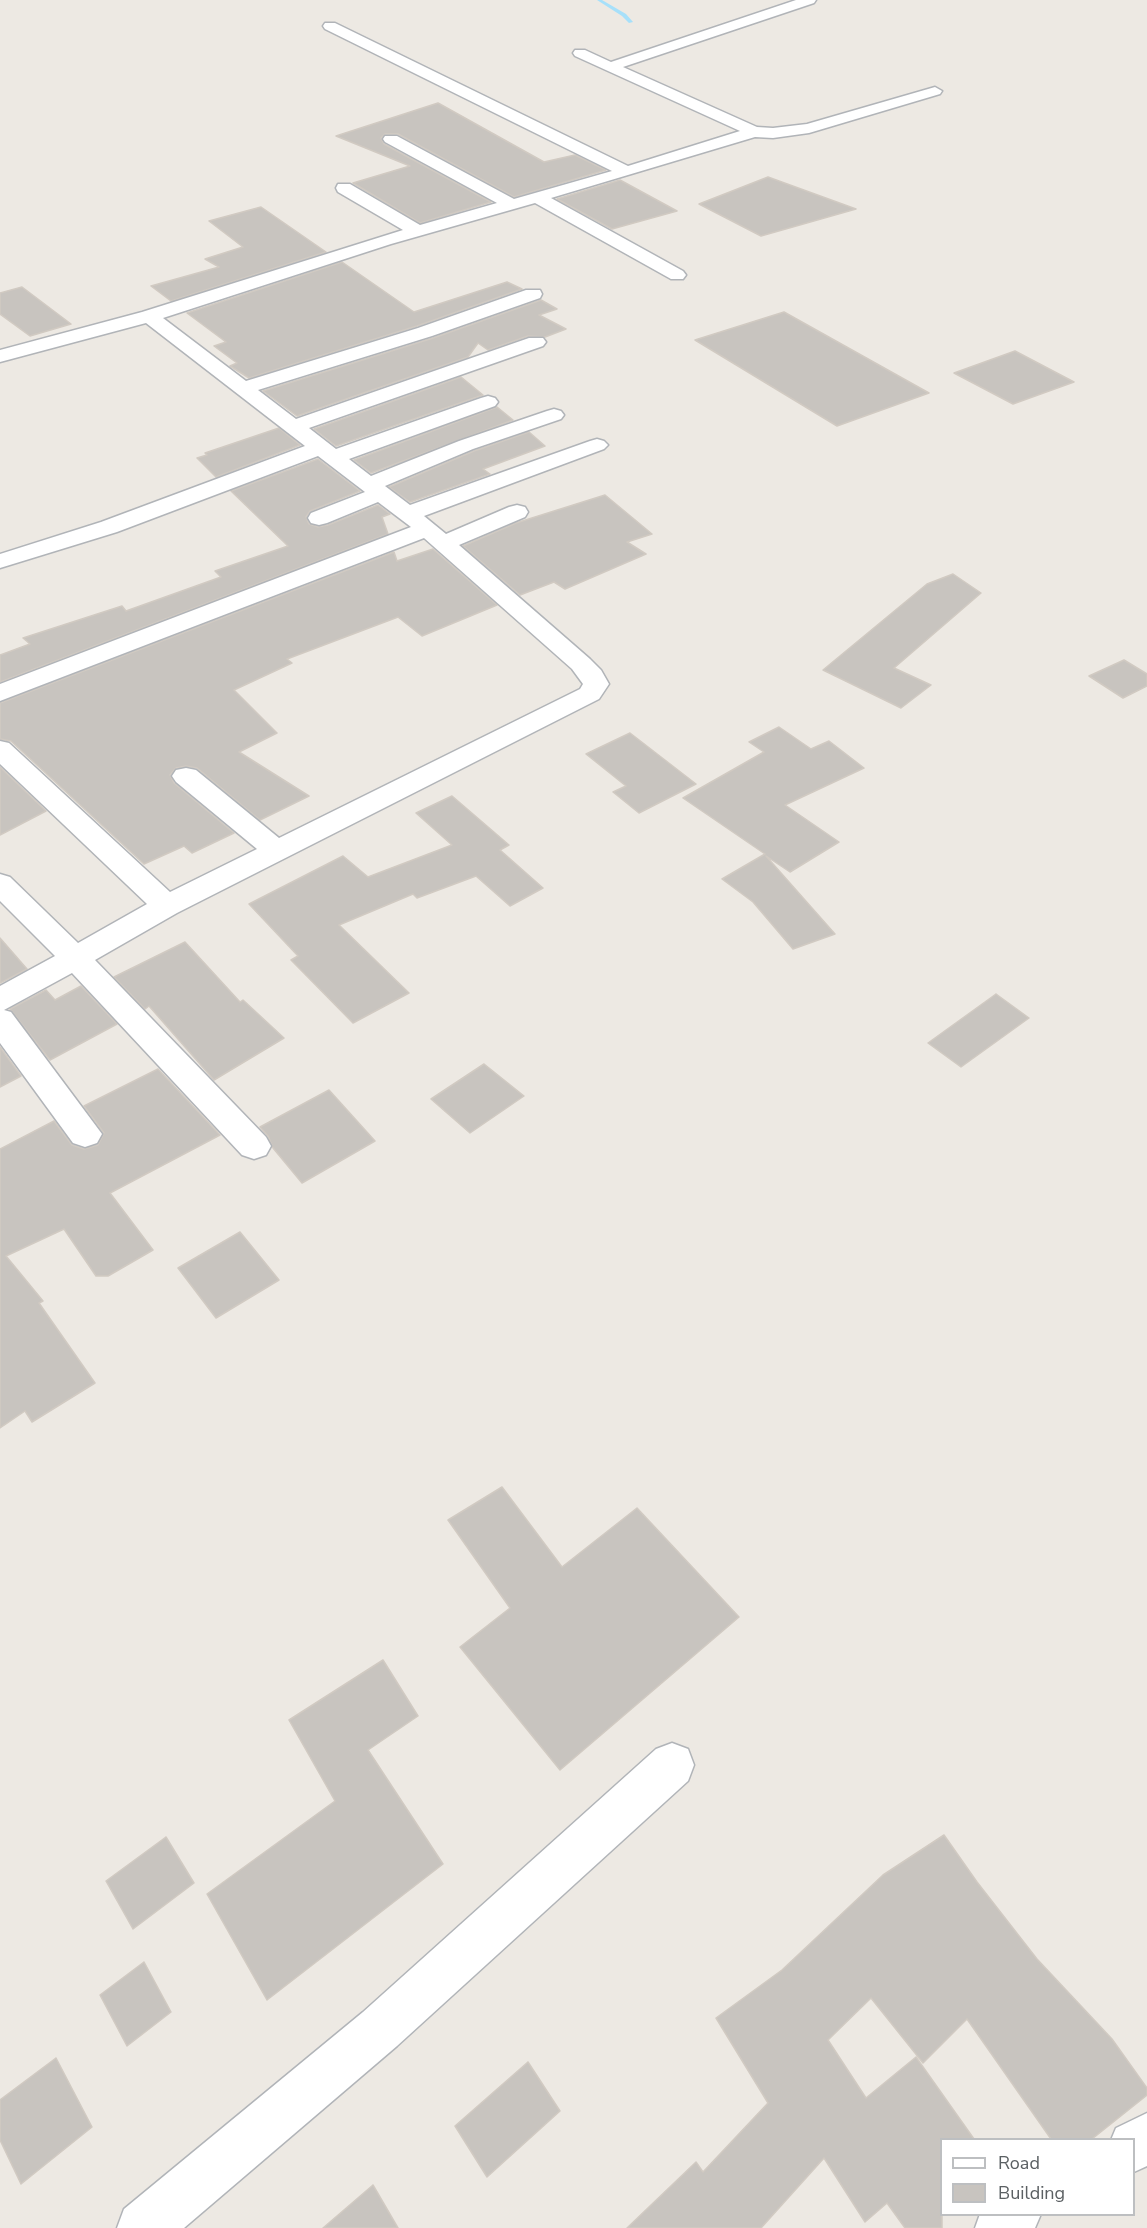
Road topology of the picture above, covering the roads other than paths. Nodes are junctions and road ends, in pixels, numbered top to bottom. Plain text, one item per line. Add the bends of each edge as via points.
1 (809, 0) edge
2 (330, 26) dead end
3 (580, 54) dead end
4 (610, 67) junction
5 (934, 90) dead end
6 (754, 132) junction
7 (391, 139) dead end
8 (627, 172) junction
9 (344, 188) dead end
10 (538, 198) junction
11 (511, 204) junction
12 (418, 231) junction
13 (677, 275) dead end
14 (533, 294) dead end
15 (149, 316) junction
16 (537, 342) dead end
17 (0, 356) edge
18 (244, 388) junction
19 (488, 402) dead end
20 (554, 415) dead end
21 (295, 426) junction
22 (597, 444) dead end
23 (328, 452) junction
24 (376, 489) junction
25 (517, 512) dead end
26 (319, 518) dead end
27 (426, 529) junction
28 (0, 561) edge
29 (0, 693) edge
30 (0, 749) edge
31 (186, 776) dead end
32 (276, 850) junction
33 (0, 884) edge
34 (167, 906) junction
35 (75, 958) junction
36 (0, 1000) edge
37 (0, 1020) edge
38 (85, 1134) dead end
39 (254, 1146) dead end
40 (672, 1765) dead end
41 (1013, 2216) edge
42 (143, 2228) edge
43 (1001, 2228) edge

1 - 4 street
2 - 8 street
3 - 4 street
4 - 6 street
5 - 6 street via 809,128 773,134
6 - 8 street
7 - 11 street
8 - 10 street
9 - 12 street
10 - 11 street
10 - 13 street
11 - 12 street
12 - 15 street
14 - 18 street
15 - 17 street
15 - 18 street
16 - 21 street
18 - 21 street
19 - 23 street
20 - 24 street via 466,446
21 - 23 street
22 - 27 street
23 - 24 street
23 - 28 street
24 - 26 street
24 - 27 street
25 - 27 street
27 - 29 street
27 - 32 street via 592,675 596,684 590,694
30 - 34 street
31 - 32 street
32 - 34 street
33 - 35 street
34 - 35 street
35 - 36 street
35 - 39 street
37 - 38 street
40 - 42 street via 381,2029
41 - 43 street

